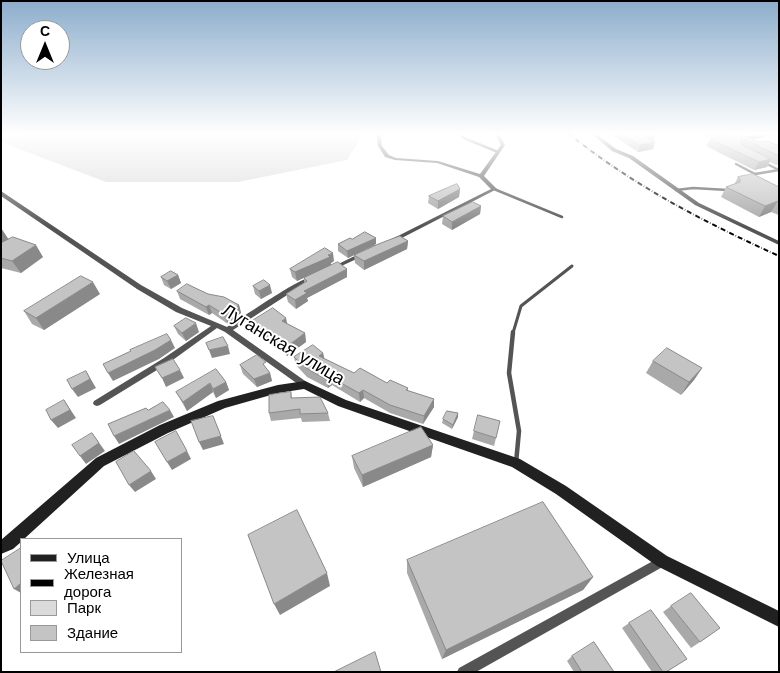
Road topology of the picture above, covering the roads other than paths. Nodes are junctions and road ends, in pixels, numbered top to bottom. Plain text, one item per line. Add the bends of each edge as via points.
1 (445, 164) edge
2 (489, 164) edge
3 (641, 164) edge
4 (736, 164) dead end
5 (768, 164) edge
6 (779, 170) edge
7 (481, 176) junction
8 (494, 189) junction
9 (676, 190) junction
10 (732, 190) edge
11 (1, 193) edge
12 (562, 217) dead end
13 (779, 243) edge
14 (382, 246) edge
15 (373, 250) edge
16 (572, 266) dead end
17 (327, 271) edge
18 (319, 274) edge
19 (217, 325) junction
20 (228, 330) junction
21 (304, 385) junction
22 (97, 403) dead end
23 (516, 462) junction
24 (1, 547) edge
25 (662, 561) junction
26 (779, 619) edge
27 (463, 672) edge

1 - 7 street
2 - 7 street
3 - 9 street
4 - 6 lane via 755,174
5 - 6 lane
7 - 8 street
8 - 12 lane
8 - 14 street
9 - 10 lane
9 - 13 street via 727,220
11 - 19 street, Луганская улица via 139,286 179,310
15 - 17 street
16 - 23 lane via 521,306 518,313 509,372 519,431
18 - 20 street
19 - 20 street, Луганская улица
19 - 22 street
20 - 21 street, Луганская улица
21 - 23 street, Луганская улица via 342,403
21 - 24 street via 222,404 100,462
23 - 25 street, Луганская улица
25 - 26 street, Луганская улица
25 - 27 street

